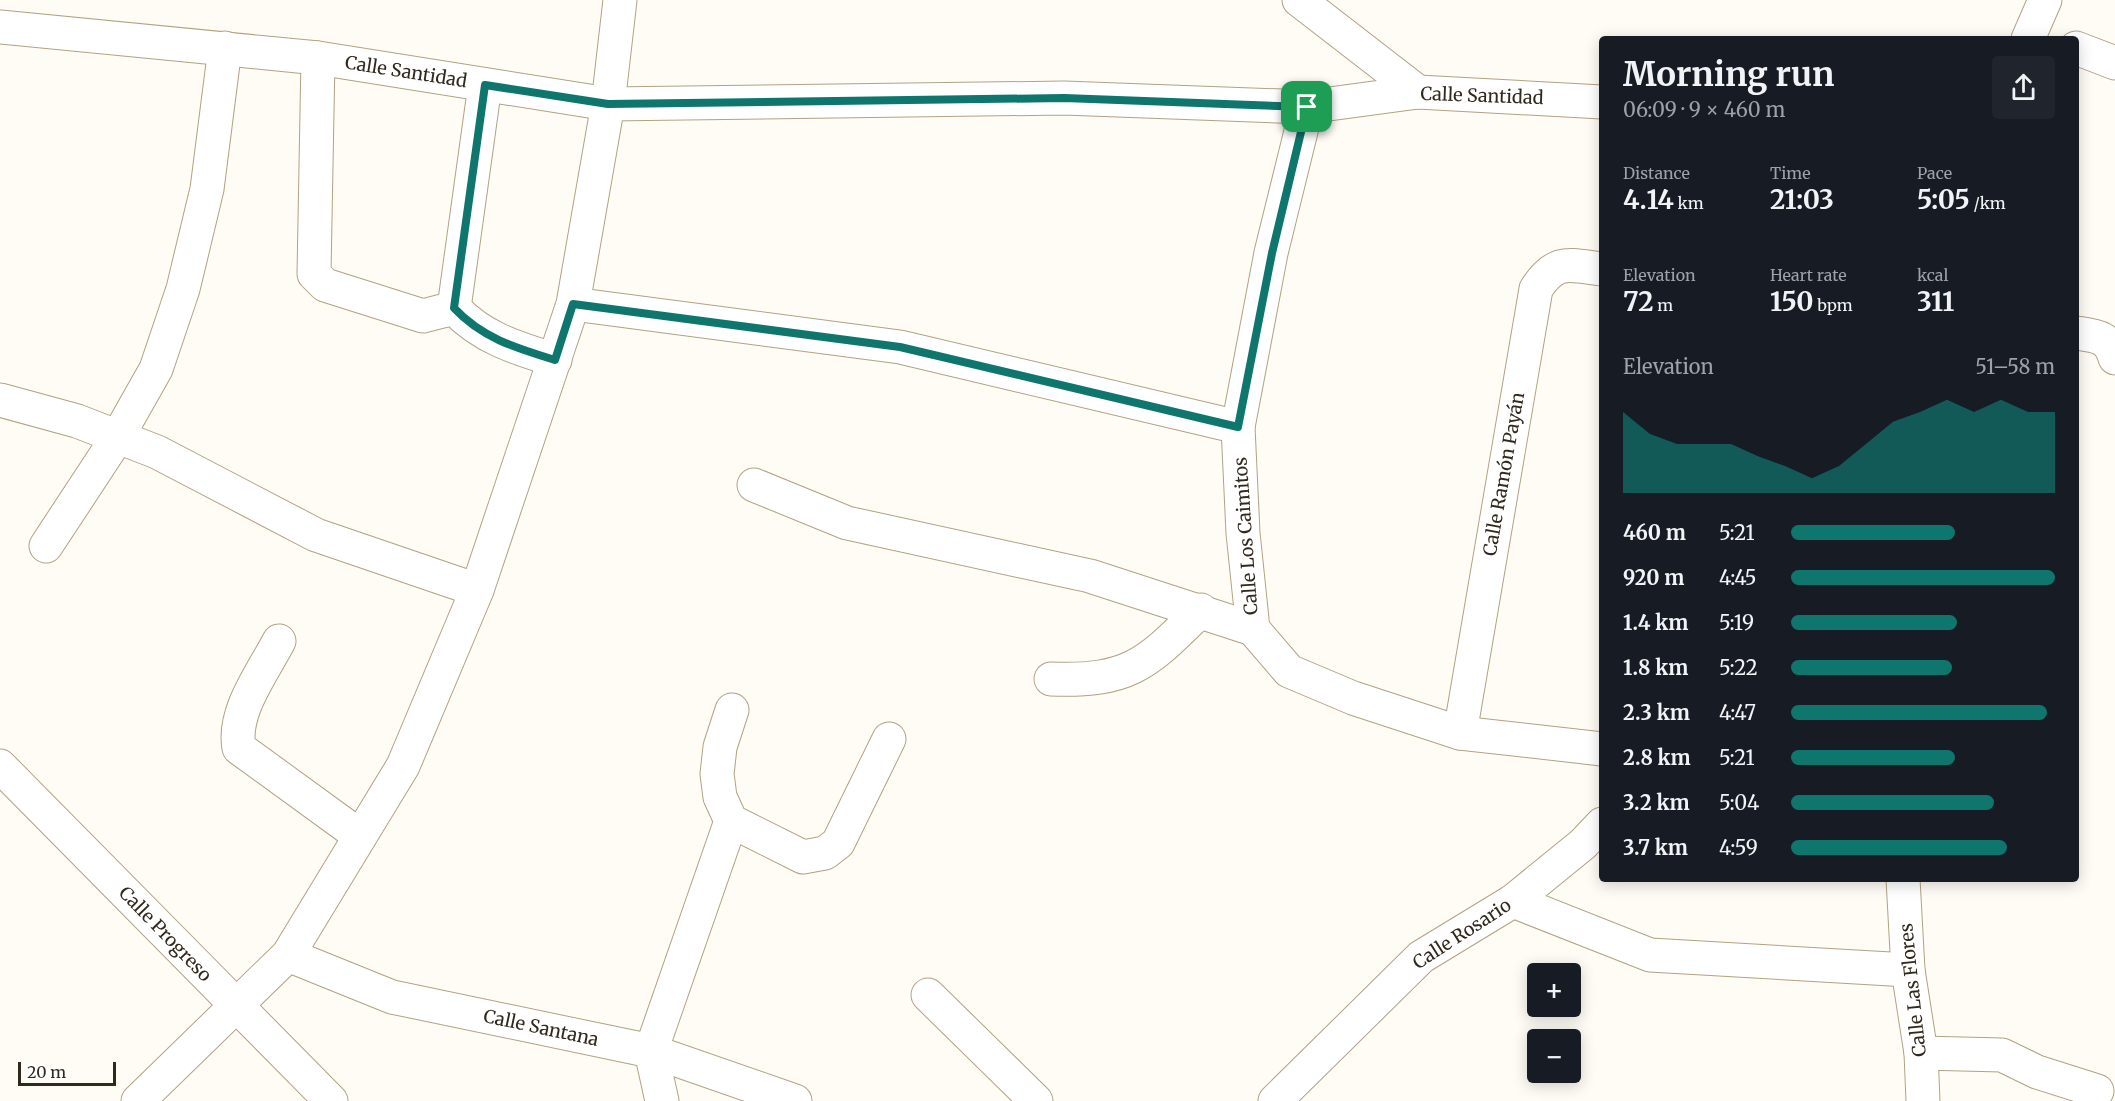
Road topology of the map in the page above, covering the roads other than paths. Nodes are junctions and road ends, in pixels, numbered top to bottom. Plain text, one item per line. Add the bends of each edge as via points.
1 (620, 0) edge
2 (1299, 0) edge
3 (2045, 0) edge
4 (0, 27) edge
5 (2037, 36) edge
6 (225, 48) junction
7 (2079, 49) edge
8 (318, 58) junction
9 (2115, 63) edge
10 (485, 85) junction
11 (1418, 92) junction
12 (1599, 102) edge
13 (608, 104) junction
14 (1307, 107) junction
15 (1599, 268) edge
16 (573, 304) junction
17 (454, 308) junction
18 (2079, 333) edge
19 (2115, 358) edge
20 (555, 360) junction
21 (0, 400) edge
22 (1238, 427) junction
23 (117, 438) junction
24 (754, 485) dead end
25 (46, 546) dead end
26 (477, 590) junction
27 (1201, 610) junction
28 (1253, 629) junction
29 (279, 641) dead end
30 (1051, 679) dead end
31 (732, 710) dead end
32 (1460, 734) junction
33 (889, 739) dead end
34 (1599, 748) edge
35 (0, 766) edge
36 (731, 821) junction
37 (1599, 827) edge
38 (360, 836) junction
39 (1903, 882) edge
40 (1513, 901) junction
41 (288, 955) junction
42 (1908, 970) junction
43 (928, 994) dead end
44 (235, 1006) junction
45 (651, 1051) junction
46 (1921, 1053) junction
47 (2097, 1091) dead end
48 (138, 1101) edge
49 (331, 1101) edge
50 (662, 1101) edge
51 (795, 1101) edge
52 (1036, 1101) edge
53 (1275, 1101) edge
54 (1923, 1101) edge

1 - 13 street
2 - 11 street
3 - 5 street
4 - 6 street, Calle Santidad
6 - 8 street, Calle Santidad
6 - 23 street via 207,189 183,290 156,369
7 - 9 street
8 - 10 street, Calle Santidad
8 - 17 street via 314,274 325,285 423,316
10 - 13 street, Calle Santidad
10 - 17 street
11 - 12 street, Calle Santidad
11 - 14 street, Calle Santidad
13 - 14 street, Calle Santidad via 1064,98
13 - 16 street
14 - 22 street, Calle Los Caimitos via 1272,253
15 - 32 street, Calle Ramón Payán via 1566,265 1546,273 1536,289
16 - 20 street
16 - 22 street via 900,347
17 - 20 street via 472,327 515,348
18 - 19 street via 2102,337 2112,345
20 - 26 street
21 - 23 street via 77,420
22 - 28 street, Calle Los Caimitos
23 - 25 street
23 - 26 street via 157,452 316,535
24 - 27 street via 847,522 1090,576
26 - 38 street via 403,766
27 - 28 street
27 - 30 street via 1156,655 1134,667 1113,676
28 - 32 street, Calle Los Caimitos via 1289,670 1353,698
29 - 38 street via 245,707 236,734 239,748
31 - 36 street via 720,747 717,774 720,798
32 - 34 street, Calle Los Caimitos
33 - 36 street via 838,843 825,853 803,857
35 - 44 street, Calle Progreso
36 - 45 street
37 - 40 street, Calle Rosario
38 - 41 street
39 - 42 street, Calle Las Flores
40 - 42 street via 1650,956
40 - 53 street, Calle Rosario via 1421,957
41 - 44 street
41 - 45 street, Calle Santana via 392,997
42 - 46 street, Calle Las Flores
43 - 52 street
44 - 48 street
44 - 49 street, Calle Progreso
45 - 50 street
45 - 51 street, Calle Santana
46 - 47 street via 2002,1055 2037,1072
46 - 54 street, Calle Las Flores

